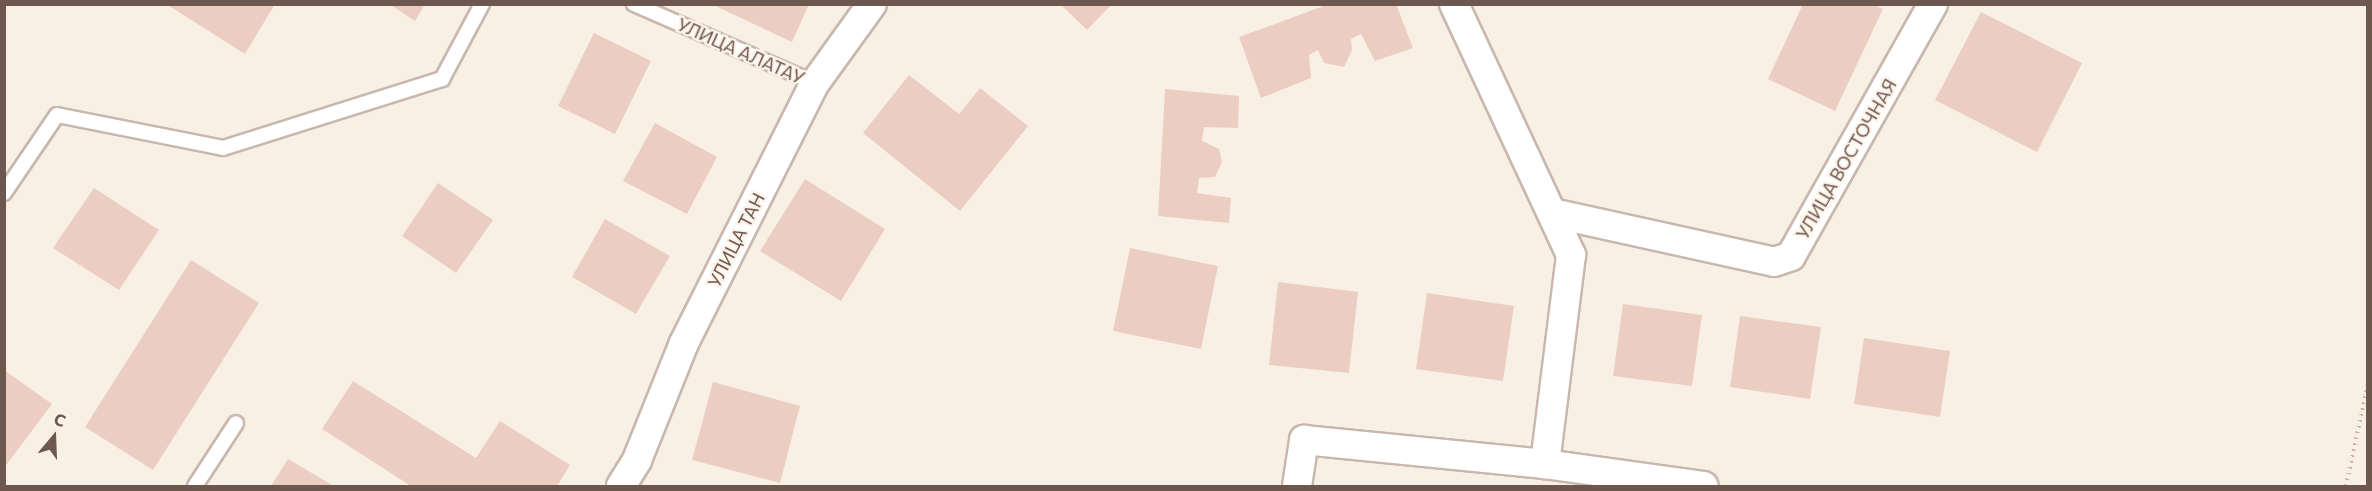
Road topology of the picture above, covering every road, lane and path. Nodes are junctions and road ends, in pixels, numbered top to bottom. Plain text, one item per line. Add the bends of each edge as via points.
1 (482, 4) edge
2 (634, 4) edge
3 (872, 4) edge
4 (1455, 4) edge
5 (1933, 4) edge
6 (815, 83) junction
7 (4, 193) edge
8 (1552, 213) junction
9 (2367, 383) edge
10 (236, 423) dead end
11 (1545, 464) junction
12 (195, 486) edge
13 (621, 486) edge
14 (1298, 486) edge
15 (1703, 486) edge
16 (2346, 486) edge

1 - 7 lane via 442,80 223,148 57,115
2 - 6 lane, УЛИЦА АЛАТАУ
3 - 6 street, УЛИЦА ТАН
4 - 8 street
5 - 8 street, УЛИЦА ВОСТОЧНАЯ via 1791,256 1774,262
6 - 13 street, УЛИЦА ТАН via 684,343 637,460
8 - 11 street via 1571,255
9 - 16 path
10 - 12 lane
11 - 14 street via 1304,440
11 - 15 street

